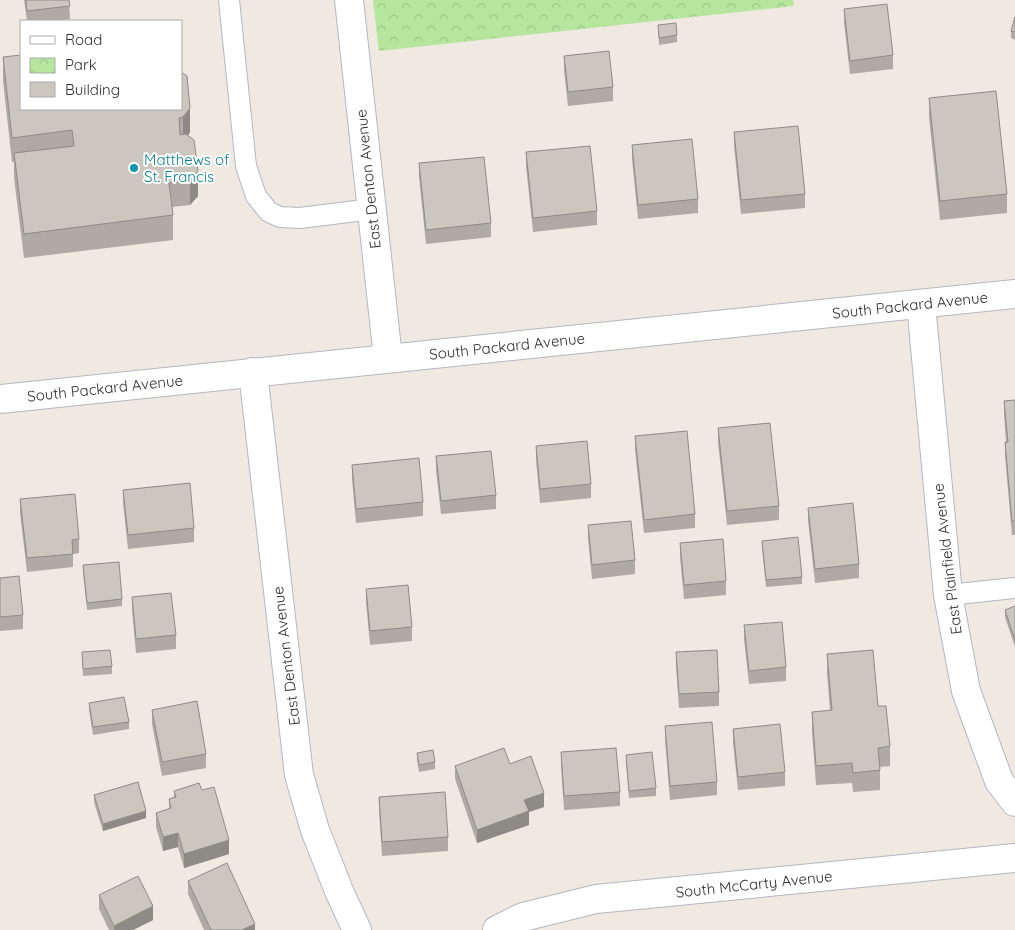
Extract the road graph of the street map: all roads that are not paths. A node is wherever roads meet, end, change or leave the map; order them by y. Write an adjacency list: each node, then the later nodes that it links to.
1 (229, 0): 3 (lane)
2 (349, 0): 3 (street, East Denton Avenue)
3 (372, 209): 6 (street, East Denton Avenue)
4 (1015, 294): 5 (street, South Packard Avenue)
5 (921, 304): 6 (street, South Packard Avenue); 10 (street, East Plainfield Avenue)
6 (388, 358): 7 (street, South Packard Avenue)
7 (253, 372): 8 (street, South Packard Avenue); 13 (street, East Denton Avenue)
8 (0, 399)
9 (1015, 588): 10 (lane)
10 (948, 595): 11 (street, East Plainfield Avenue)
11 (1015, 802)
12 (1015, 858): 14 (street, South McCarty Avenue)
13 (357, 930)
14 (498, 930)

